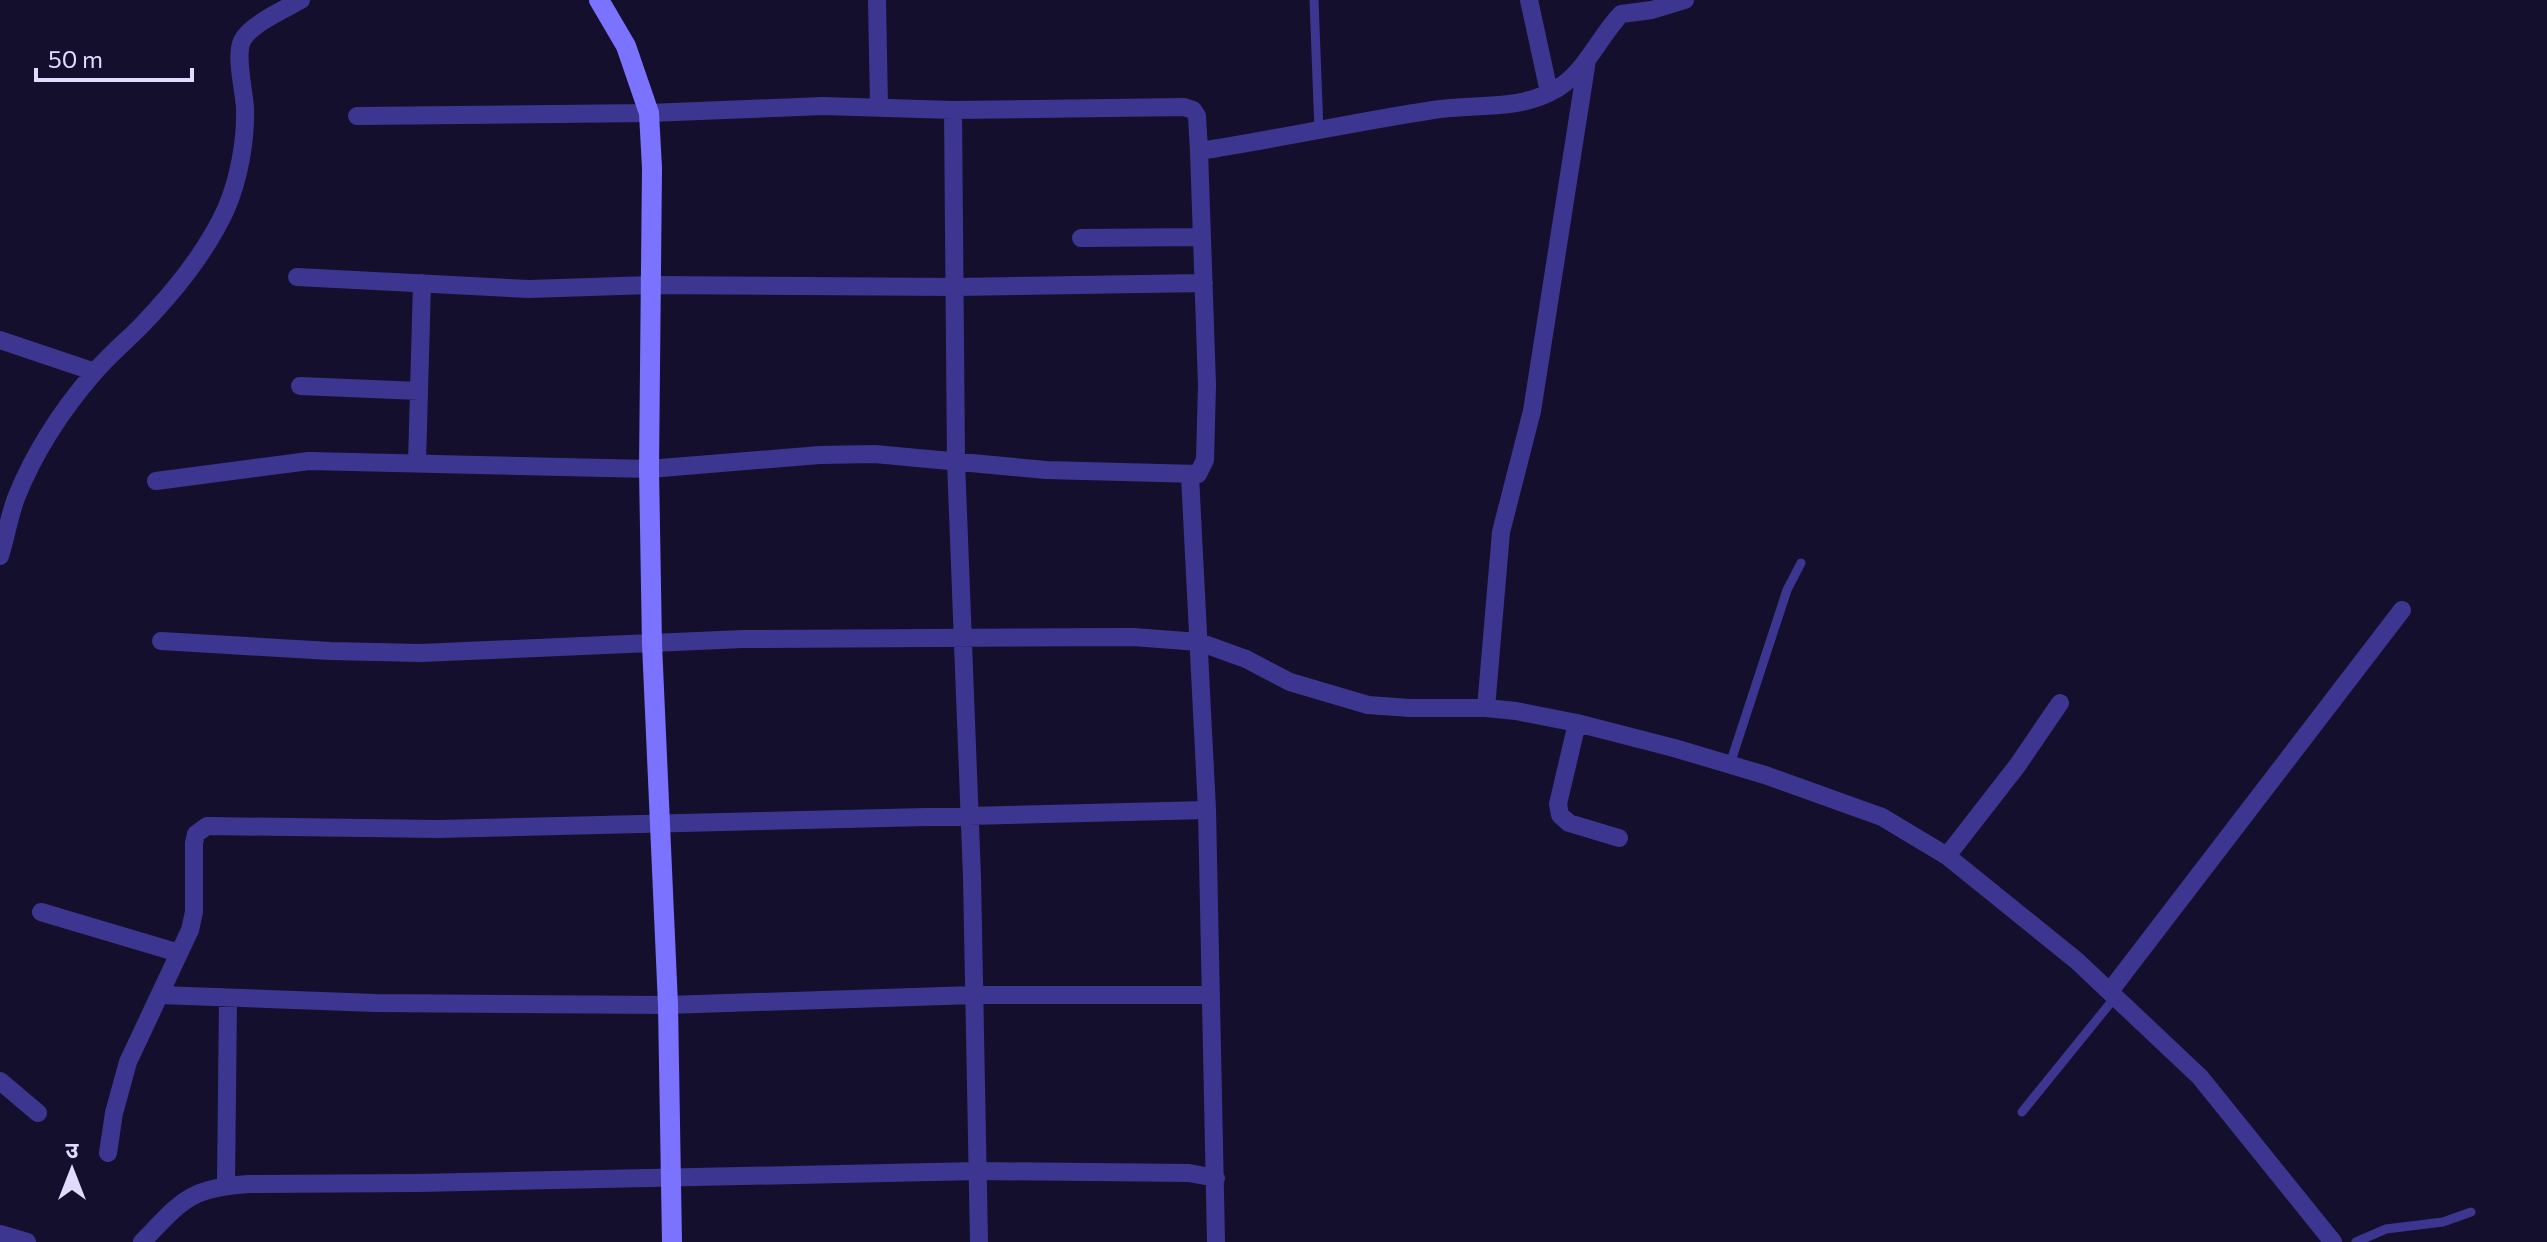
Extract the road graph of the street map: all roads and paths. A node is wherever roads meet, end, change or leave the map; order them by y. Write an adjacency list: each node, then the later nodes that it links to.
1 (301, 0): 23 (street)
2 (599, 0): 11 (main road)
3 (877, 0): 9 (street)
4 (1314, 0): 13 (lane)
5 (1529, 0): 8 (street)
6 (1685, 0): 7 (street)
7 (1587, 60): 8 (street); 39 (street)
8 (1549, 92): 13 (street)
9 (879, 106): 10 (street); 11 (street)
10 (953, 110): 14 (street); 21 (street)
11 (649, 113): 12 (street); 20 (main road)
12 (357, 116)
13 (1319, 131): 14 (street)
14 (1199, 151): 15 (street)
15 (1202, 237): 16 (street); 19 (street)
16 (1081, 238)
17 (297, 277): 18 (street)
18 (422, 283): 20 (street); 25 (street)
19 (1204, 283): 21 (street); 29 (street)
20 (650, 285): 21 (street); 28 (main road)
21 (955, 287): 26 (street)
22 (0, 340): 23 (street)
23 (95, 372): 31 (street)
24 (300, 386): 25 (street)
25 (419, 391): 27 (street)
26 (956, 461): 28 (street); 29 (street); 34 (street)
27 (417, 463): 28 (street); 30 (street)
28 (649, 469): 37 (main road)
29 (1190, 476): 36 (street)
30 (156, 481)
31 (0, 556)
32 (1801, 563): 41 (lane)
33 (2402, 610): 49 (street)
34 (961, 639): 36 (street); 37 (street); 43 (street)
35 (161, 641): 37 (street)
36 (1199, 642): 39 (street); 42 (street)
37 (652, 644): 44 (main road)
38 (2060, 703): 46 (street)
39 (1486, 708): 40 (street)
40 (1577, 723): 41 (street); 45 (street)
41 (1730, 764): 46 (street)
42 (1207, 810): 43 (street); 52 (street)
43 (968, 817): 44 (street); 51 (street)
44 (659, 824): 48 (street); 54 (main road)
45 (1619, 838)
46 (1947, 856): 49 (street)
47 (41, 912): 48 (street)
48 (179, 953): 50 (street)
49 (2113, 994): 56 (lane); 70 (street)
50 (160, 995): 53 (street); 58 (street)
51 (974, 995): 52 (street); 54 (street); 59 (street)
52 (1210, 995): 60 (street)
53 (228, 998): 54 (street); 62 (street)
54 (668, 1005): 61 (main road)
55 (0, 1081): 57 (street)
56 (2022, 1112)
57 (38, 1113)
58 (108, 1153)
59 (978, 1171): 60 (street); 61 (street); 68 (street)
60 (1216, 1178): 69 (street)
61 (670, 1179): 62 (street); 67 (main road)
62 (226, 1185): 66 (street)
63 (2471, 1212): 71 (lane)
64 (0, 1234): 65 (street)
65 (27, 1242)
66 (142, 1242)
67 (672, 1242)
68 (979, 1242)
69 (1216, 1242)
70 (2333, 1242)
71 (2356, 1242)

